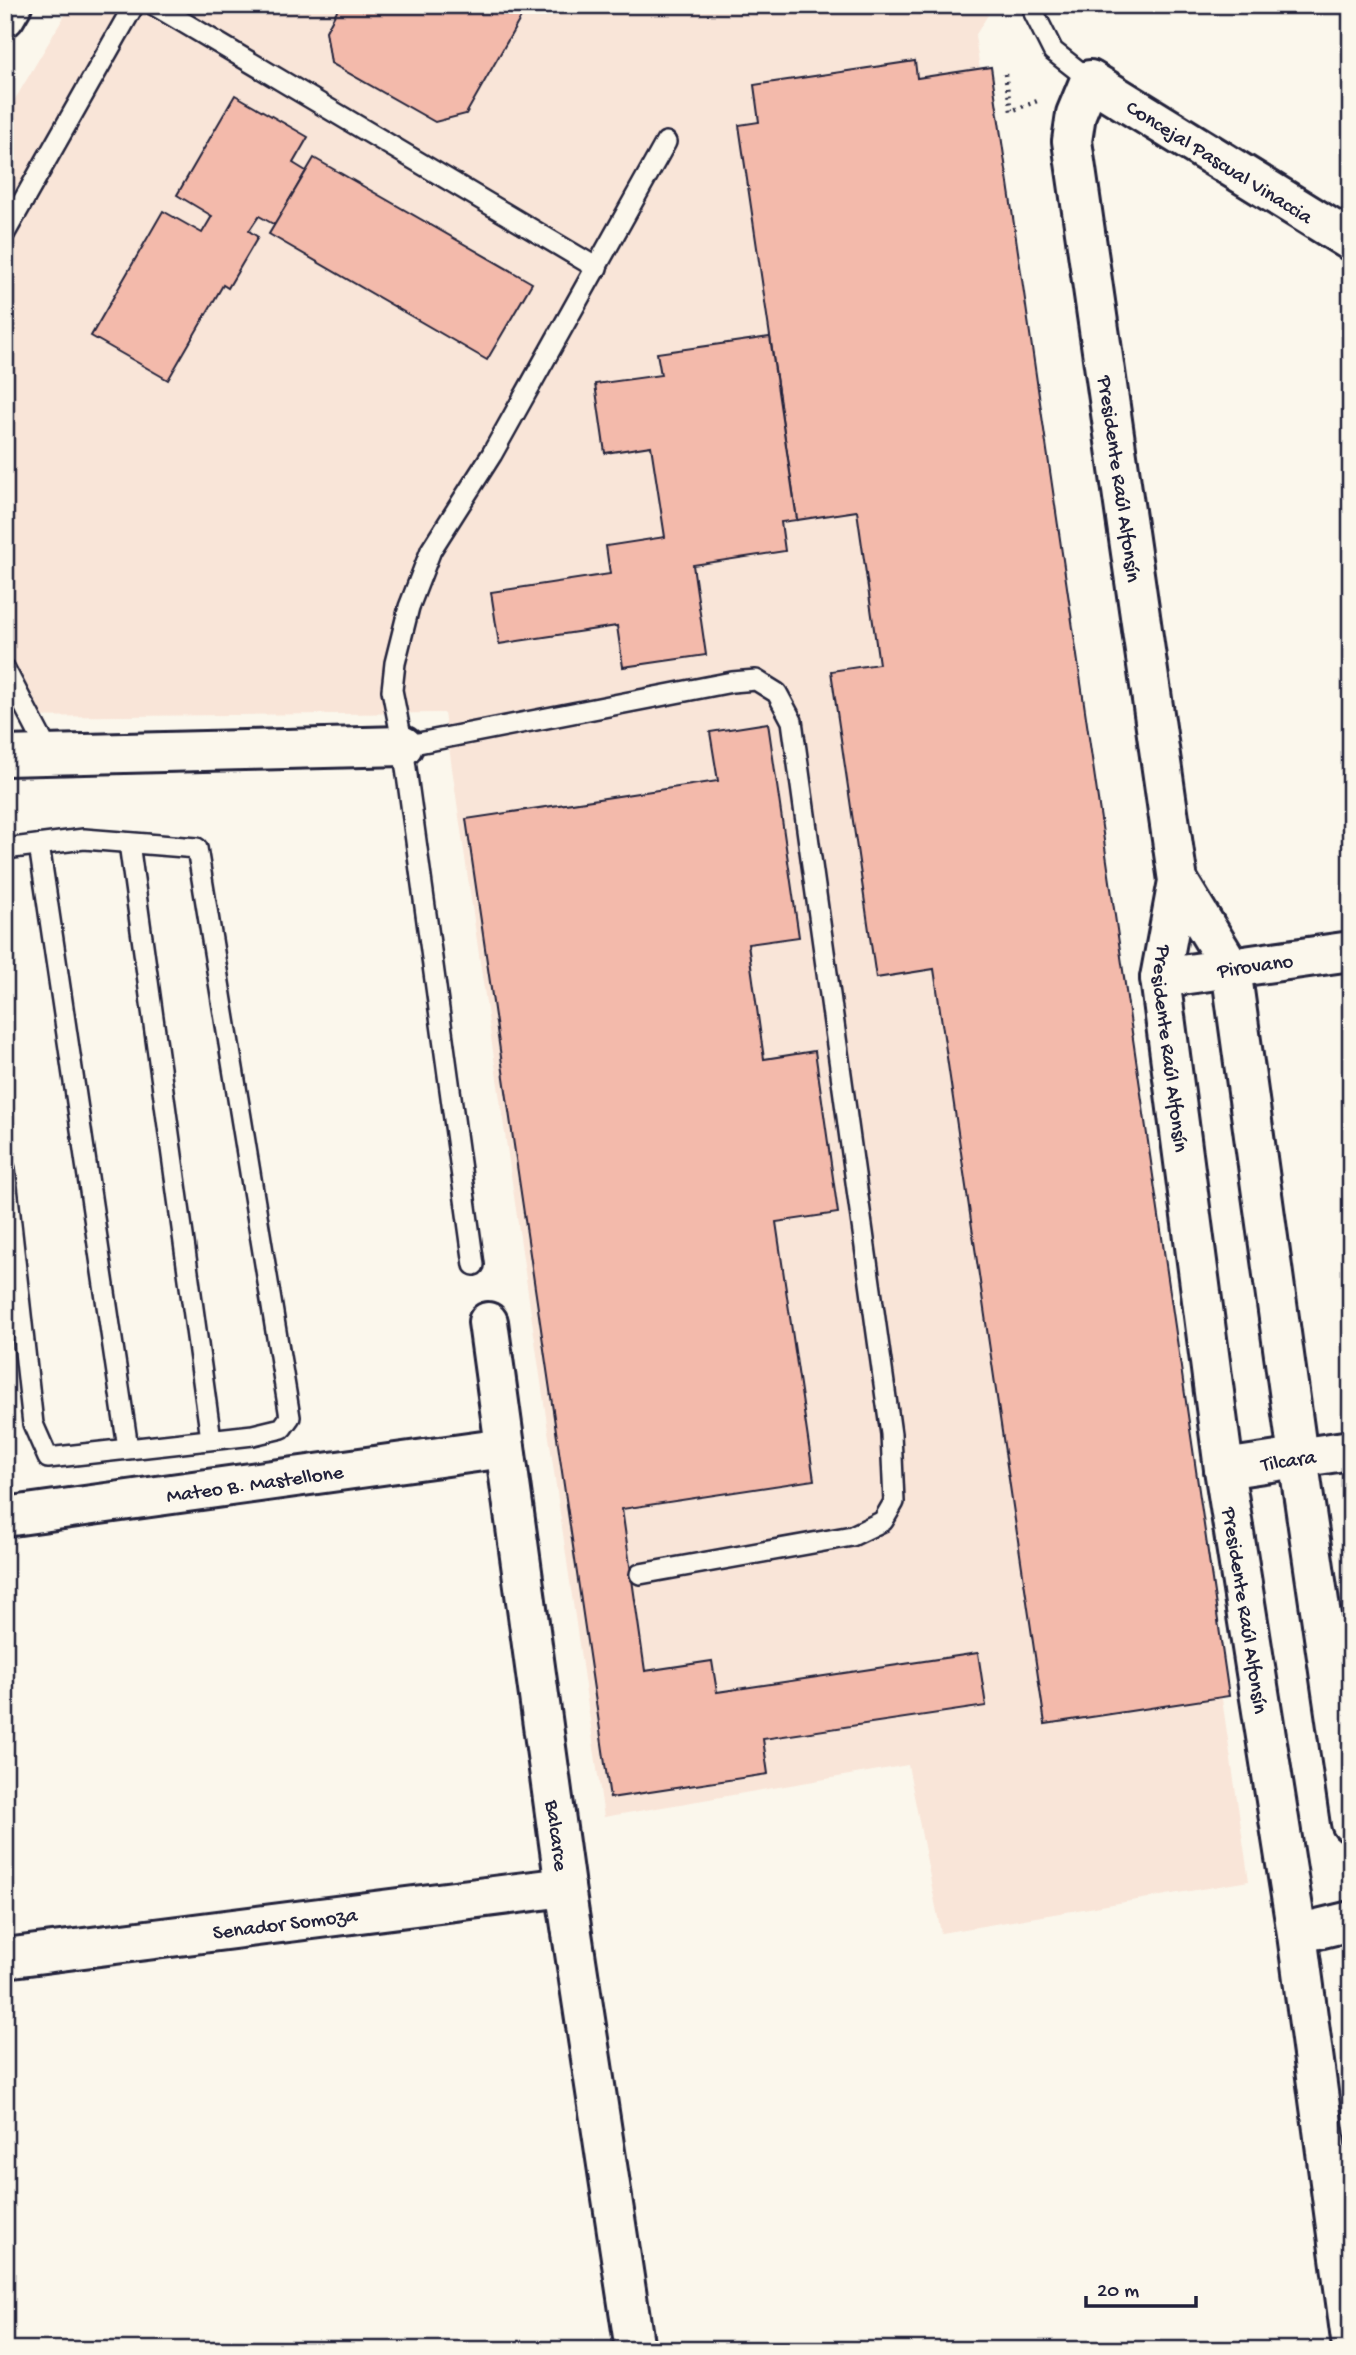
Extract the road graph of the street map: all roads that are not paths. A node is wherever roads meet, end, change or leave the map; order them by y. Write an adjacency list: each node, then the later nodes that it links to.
1 (12, 5): 5 (main road)
2 (134, 5): 8 (lane)
3 (154, 5): 10 (lane)
4 (1035, 5): 6 (lane)
5 (5, 17)
6 (1090, 80): 9 (main road, Concejal Pascual Vinaccia); 18 (main road, Presidente Raúl Alfonsín)
7 (666, 142): 10 (lane)
8 (5, 233)
9 (1351, 241)
10 (597, 268): 12 (lane)
11 (5, 669): 13 (lane)
12 (403, 746): 13 (main road); 23 (lane); 32 (lane)
13 (50, 755): 14 (main road)
14 (5, 756)
15 (129, 843): 16 (lane); 25 (lane); 25 (lane)
16 (39, 845): 17 (lane); 26 (lane)
17 (5, 849)
18 (1178, 881): 20 (main road, Presidente Raúl Alfonsín); 21 (main road, Presidente Raúl Alfonsín)
19 (1351, 951): 20 (main road, Pirovano)
20 (1231, 968): 21 (main road, Pirovano); 29 (main road, Presidente Raúl Alfonsín)
21 (1160, 978): 30 (main road, Presidente Raúl Alfonsín)
22 (5, 1169): 26 (lane)
23 (474, 1265)
24 (488, 1322): 27 (main road, Balcarce)
25 (211, 1439): 26 (lane)
26 (128, 1448)
27 (505, 1448): 31 (main road, Mateo B. Mastellone); 34 (main road, Balcarce)
28 (1351, 1450): 29 (main road, Tilcara)
29 (1298, 1457): 30 (main road, Tilcara); 33 (main road, Presidente Raúl Alfonsín)
30 (1224, 1469): 36 (main road, Presidente Raúl Alfonsín)
31 (5, 1517)
32 (640, 1574)
33 (1351, 1823)
34 (565, 1887): 37 (main road, Senador Somoza); 39 (main road, Balcarce)
35 (1351, 1921): 36 (main road)
36 (1297, 1934): 38 (main road, Presidente Raúl Alfonsín)
37 (5, 1958)
38 (1351, 2340)
39 (635, 2350)

